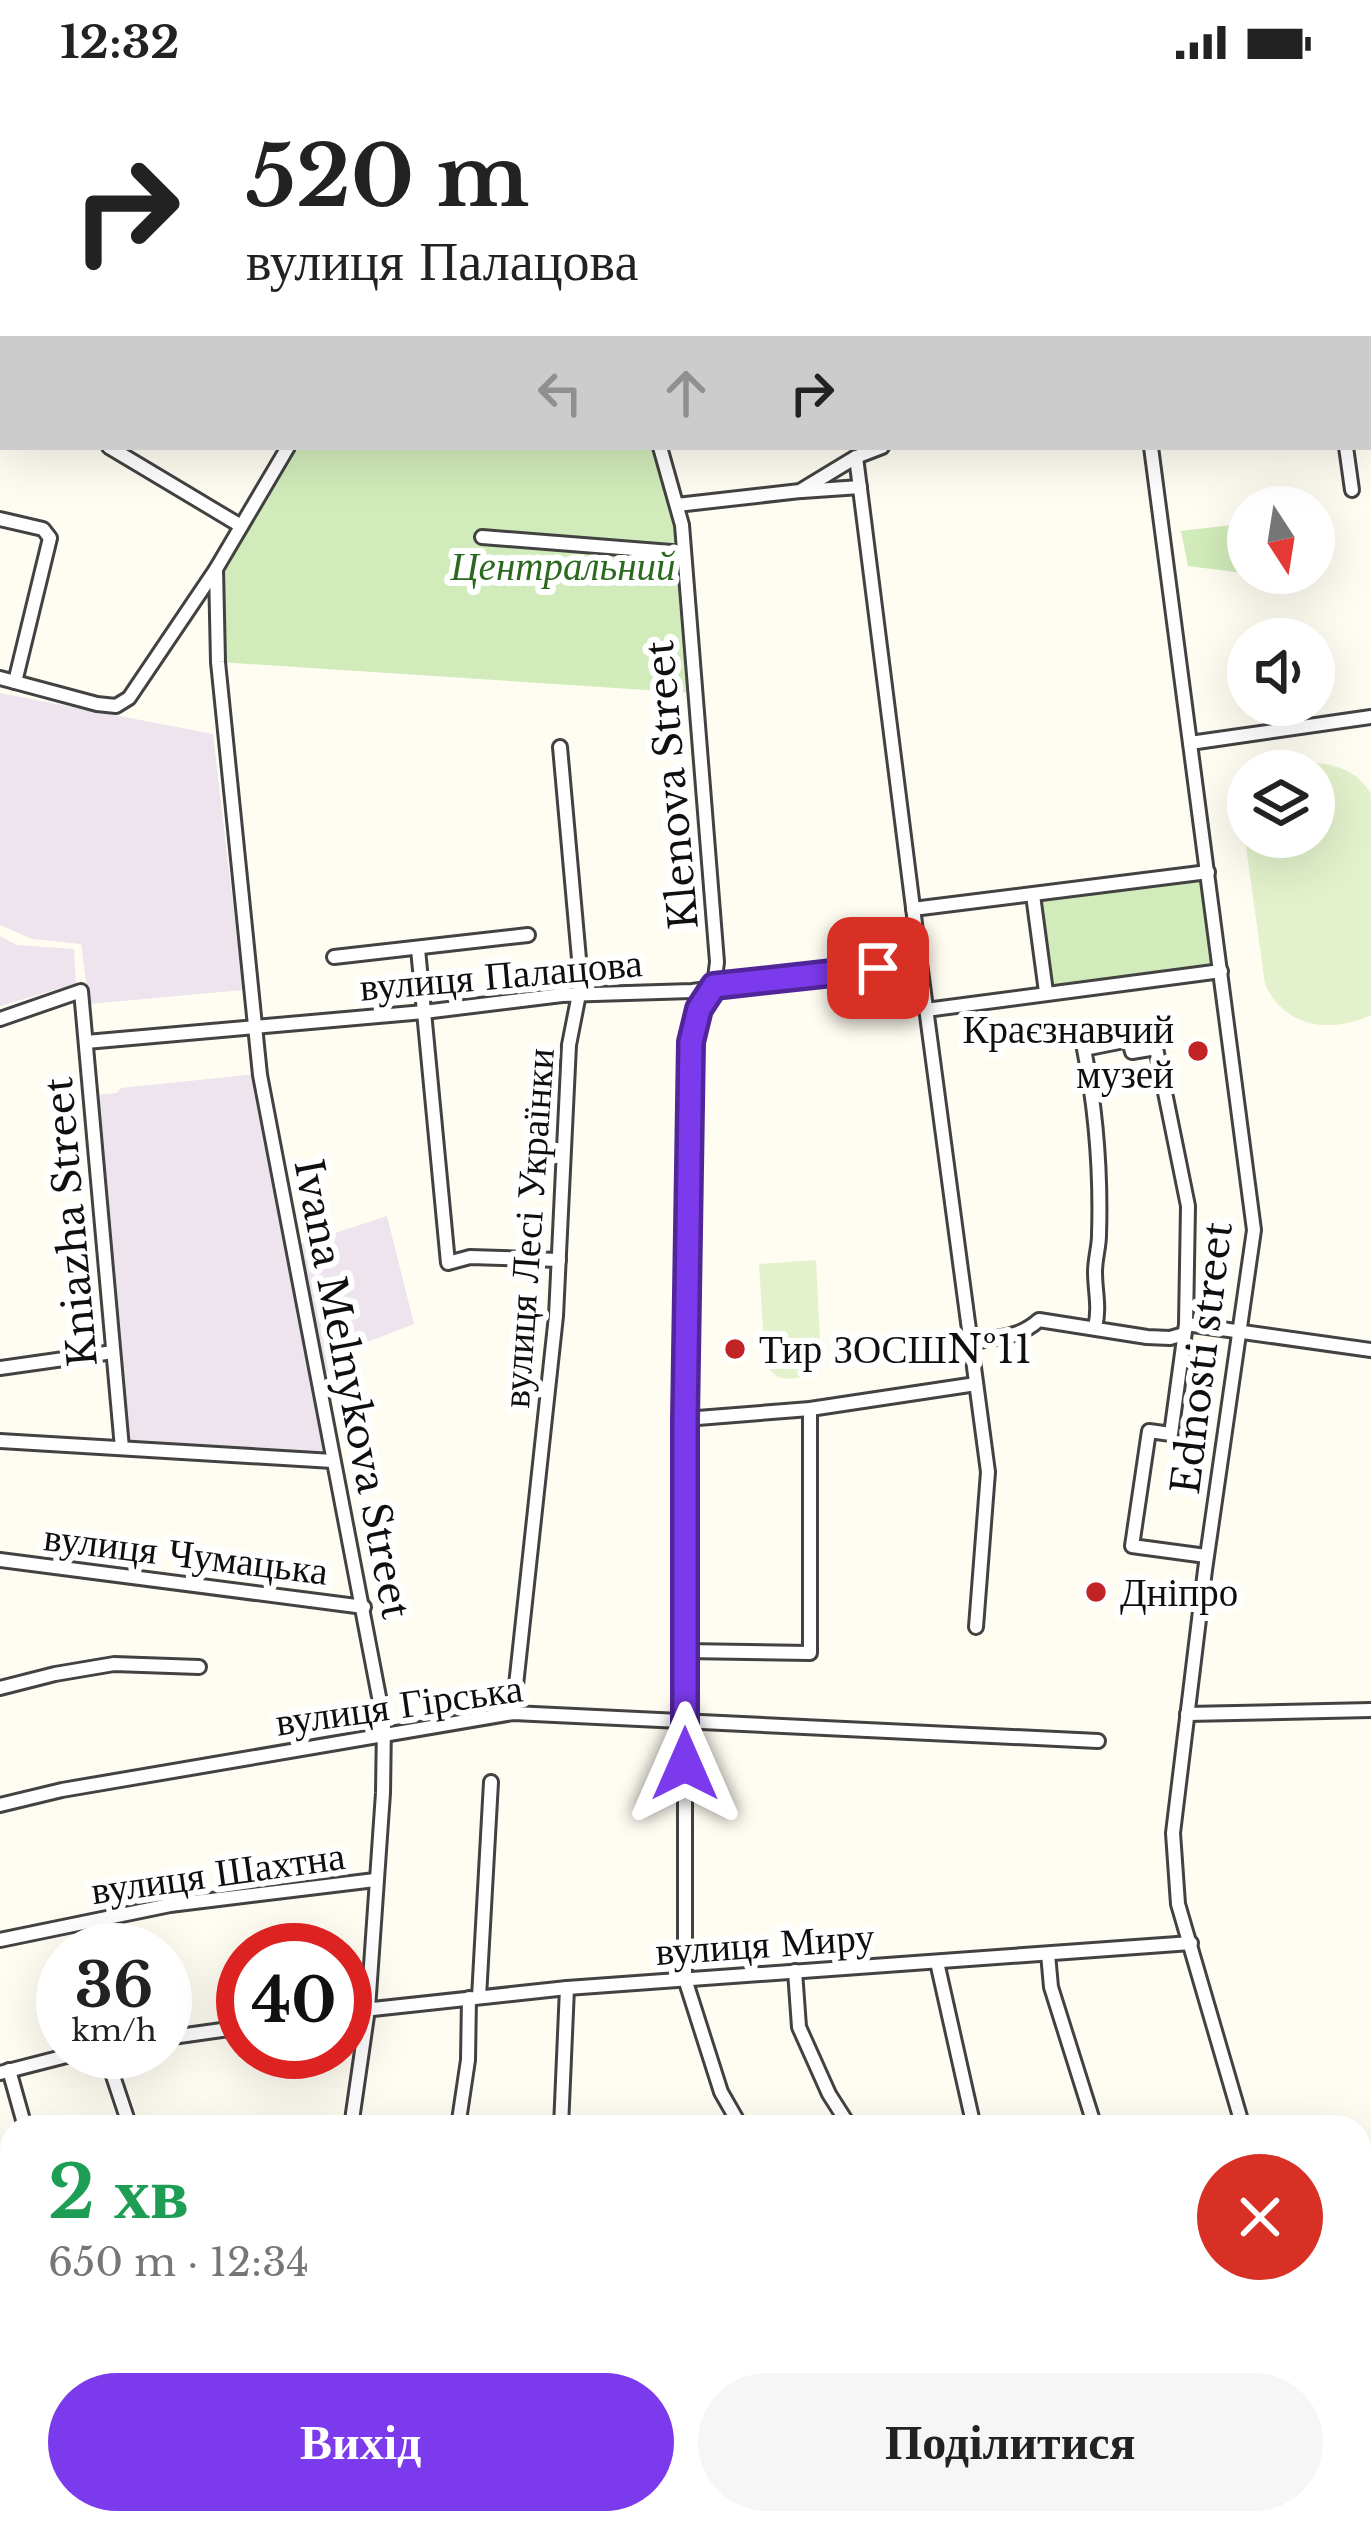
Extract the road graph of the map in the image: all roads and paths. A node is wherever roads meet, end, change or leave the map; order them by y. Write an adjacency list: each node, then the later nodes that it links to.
1 (114, 450): 13 (street)
2 (286, 450): 13 (street)
3 (661, 450): 11 (street, Klenova Street)
4 (874, 450): 7 (street)
5 (1151, 450): 20 (street, Ednosti street)
6 (1346, 450): 10 (street)
7 (856, 457): 8 (street); 9 (street)
8 (860, 488): 9 (street); 24 (street)
9 (800, 490): 11 (street)
10 (1352, 490)
11 (676, 505): 15 (street, Klenova Street)
12 (0, 519): 18 (street)
13 (241, 526): 16 (street)
14 (482, 537): 15 (street)
15 (684, 553): 30 (street, Klenova Street)
16 (216, 568): 18 (street); 36 (street, Ivana Melnykova Street)
17 (0, 678): 18 (street)
18 (15, 682)
19 (1371, 717): 20 (street)
20 (1190, 743): 22 (street, Ednosti street)
21 (560, 747): 32 (street, вулиця Лесі Українки)
22 (1208, 872): 23 (street); 29 (street, Ednosti street)
23 (1033, 895): 24 (street); 31 (street)
24 (913, 909): 28 (street)
25 (528, 935): 26 (street)
26 (418, 950): 27 (street); 34 (street)
27 (334, 957)
28 (920, 963): 30 (street, вулиця Палацова); 33 (street)
29 (1220, 971): 31 (street); 41 (street, Ednosti street)
30 (714, 986): 32 (street, вулиця Палацова); 48 (street, Klenova Street)
31 (1046, 992): 33 (street)
32 (579, 994): 34 (street, вулиця Палацова); 38 (street, вулиця Лесі Українки)
33 (926, 1010): 42 (street)
34 (424, 1012): 36 (street, вулиця Палацова); 38 (street)
35 (0, 1018): 37 (street, Kniazha Street)
36 (257, 1026): 37 (street, вулиця Палацова); 51 (street, Ivana Melnykova Street)
37 (86, 1042): 44 (street, Kniazha Street)
38 (559, 1260): 60 (street, вулиця Лесі Українки)
39 (1095, 1327): 40 (street); 40 (street); 42 (street)
40 (1185, 1329): 41 (street); 52 (street)
41 (1239, 1333): 43 (street); 52 (street, Ednosti street)
42 (970, 1343): 46 (street)
43 (1371, 1350)
44 (113, 1352): 45 (street); 50 (street, Kniazha Street)
45 (0, 1369)
46 (976, 1384): 47 (street); 55 (street)
47 (810, 1409): 48 (street); 56 (street)
48 (685, 1420): 56 (street, Klenova Street)
49 (0, 1441): 50 (street)
50 (122, 1448): 51 (street)
51 (333, 1461): 54 (street, Ivana Melnykova Street)
52 (1207, 1556): 61 (street, Ednosti street)
53 (0, 1560): 54 (street, вулиця Чумацька)
54 (364, 1606): 63 (street, Ivana Melnykova Street)
55 (976, 1627)
56 (685, 1652): 62 (street, Klenova Street)
57 (199, 1667): 58 (street)
58 (0, 1688)
59 (1371, 1710): 61 (street)
60 (513, 1713): 62 (street, вулиця Гірська); 63 (street, вулиця Гірська)
61 (1187, 1714): 70 (street, Ednosti street)
62 (684, 1721): 64 (street, вулиця Гірська); 74 (street, Klenova Street)
63 (384, 1733): 66 (street, вулиця Гірська); 67 (street, Ivana Melnykova Street)
64 (1098, 1742)
65 (490, 1782): 76 (street)
66 (0, 1804)
67 (375, 1880): 68 (street, Ivana Melnykova Street); 69 (street, вулиця Шахтна)
68 (372, 1935)
69 (0, 1940)
70 (1191, 1943): 71 (street, вулиця Миру); 91 (street, Ednosti street)
71 (1048, 1954): 72 (street, вулиця Миру); 90 (street)
72 (937, 1962): 73 (street, вулиця Миру); 89 (street)
73 (795, 1971): 74 (street, вулиця Миру); 88 (street)
74 (685, 1979): 75 (street, вулиця Миру); 87 (street, Klenova Street)
75 (568, 1988): 76 (street, вулиця Миру); 86 (street)
76 (474, 1998): 77 (street, вулиця Миру); 85 (street)
77 (372, 2009)
78 (36, 2064): 79 (street)
79 (4, 2072): 82 (street)
80 (115, 2079): 83 (street)
81 (357, 2079): 84 (street, Ivana Melnykova Street)
82 (20, 2115)
83 (126, 2115)
84 (352, 2115)
85 (460, 2115)
86 (562, 2115)
87 (734, 2115)
88 (842, 2115)
89 (971, 2115)
90 (1091, 2115)
91 (1240, 2115)

